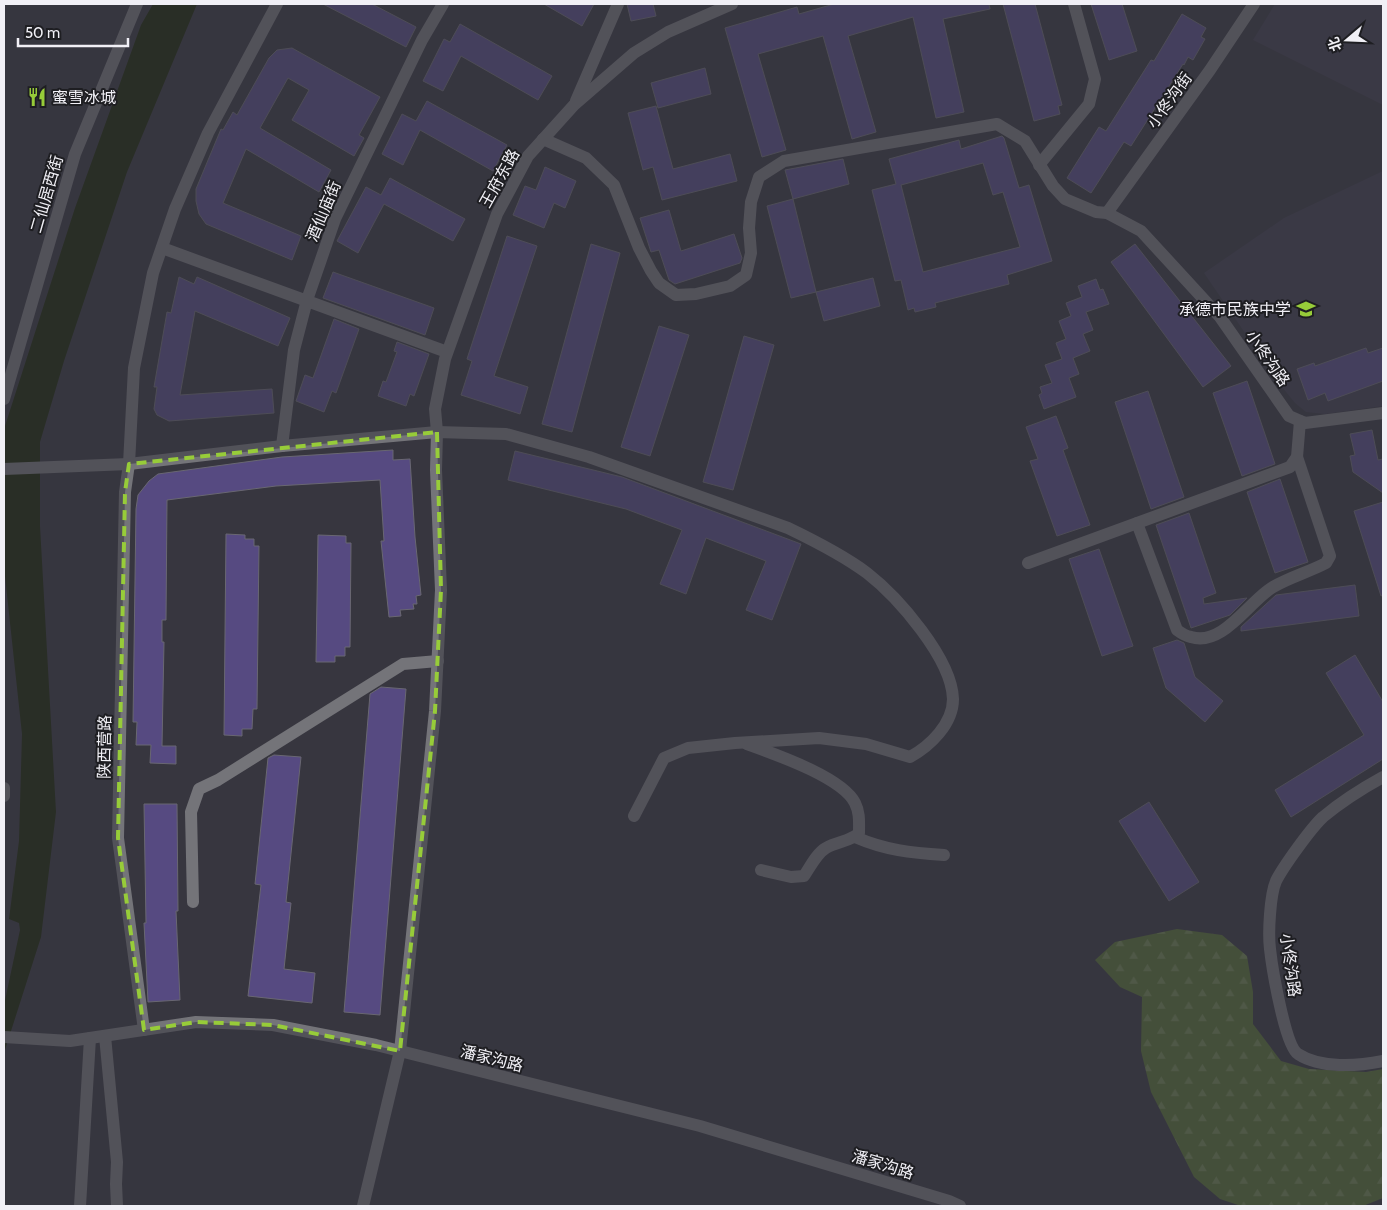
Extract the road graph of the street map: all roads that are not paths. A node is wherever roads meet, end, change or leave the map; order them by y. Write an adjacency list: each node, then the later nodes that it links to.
1 (136, 4): 15 (street, 二仙居西街)
2 (278, 4): 12 (street, 陕西营路)
3 (443, 4): 13 (street, 酒仙庙街)
4 (618, 4): 8 (street)
5 (732, 4): 8 (street, 王府东路)
6 (1074, 4): 10 (street)
7 (1248, 5): 11 (street, 小佟沟街)
8 (574, 105): 9 (street, 王府东路)
9 (543, 139): 10 (street, 小佟沟路); 14 (street, 王府东路)
10 (1039, 165): 11 (street, 小佟沟路)
11 (1107, 213): 17 (street, 小佟沟路)
12 (162, 248): 13 (street); 21 (street, 陕西营路)
13 (307, 300): 14 (street); 19 (street, 酒仙庙街)
14 (447, 352): 18 (street, 王府东路)
15 (4, 399)
16 (1383, 413): 17 (street)
17 (1300, 421): 20 (street)
18 (437, 432): 19 (street); 25 (street, 王府东路); 26 (street)
19 (282, 446): 21 (street)
20 (1297, 457): 23 (street); 23 (street)
21 (129, 464): 22 (street); 35 (street, 陕西营路)
22 (4, 469)
23 (1137, 523): 24 (street)
24 (1028, 563)
25 (438, 661): 34 (street); 39 (street, 王府东路)
26 (744, 742): 30 (street); 31 (street)
27 (1383, 777): 40 (street, 小佟沟路)
28 (4, 788): 29 (street)
29 (4, 796)
30 (634, 816)
31 (855, 837): 32 (street); 33 (street)
32 (944, 855)
33 (761, 870)
34 (193, 902)
35 (144, 1030): 37 (street, 潘家沟路); 39 (street, 潘家沟路)
36 (4, 1036): 38 (street, 潘家沟路)
37 (105, 1036): 38 (street, 潘家沟路); 42 (street)
38 (90, 1038): 41 (street)
39 (400, 1051): 43 (street, 王府东路); 44 (street, 潘家沟路)
40 (1383, 1061)
41 (80, 1206)
42 (117, 1206)
43 (363, 1206)
44 (960, 1206)

